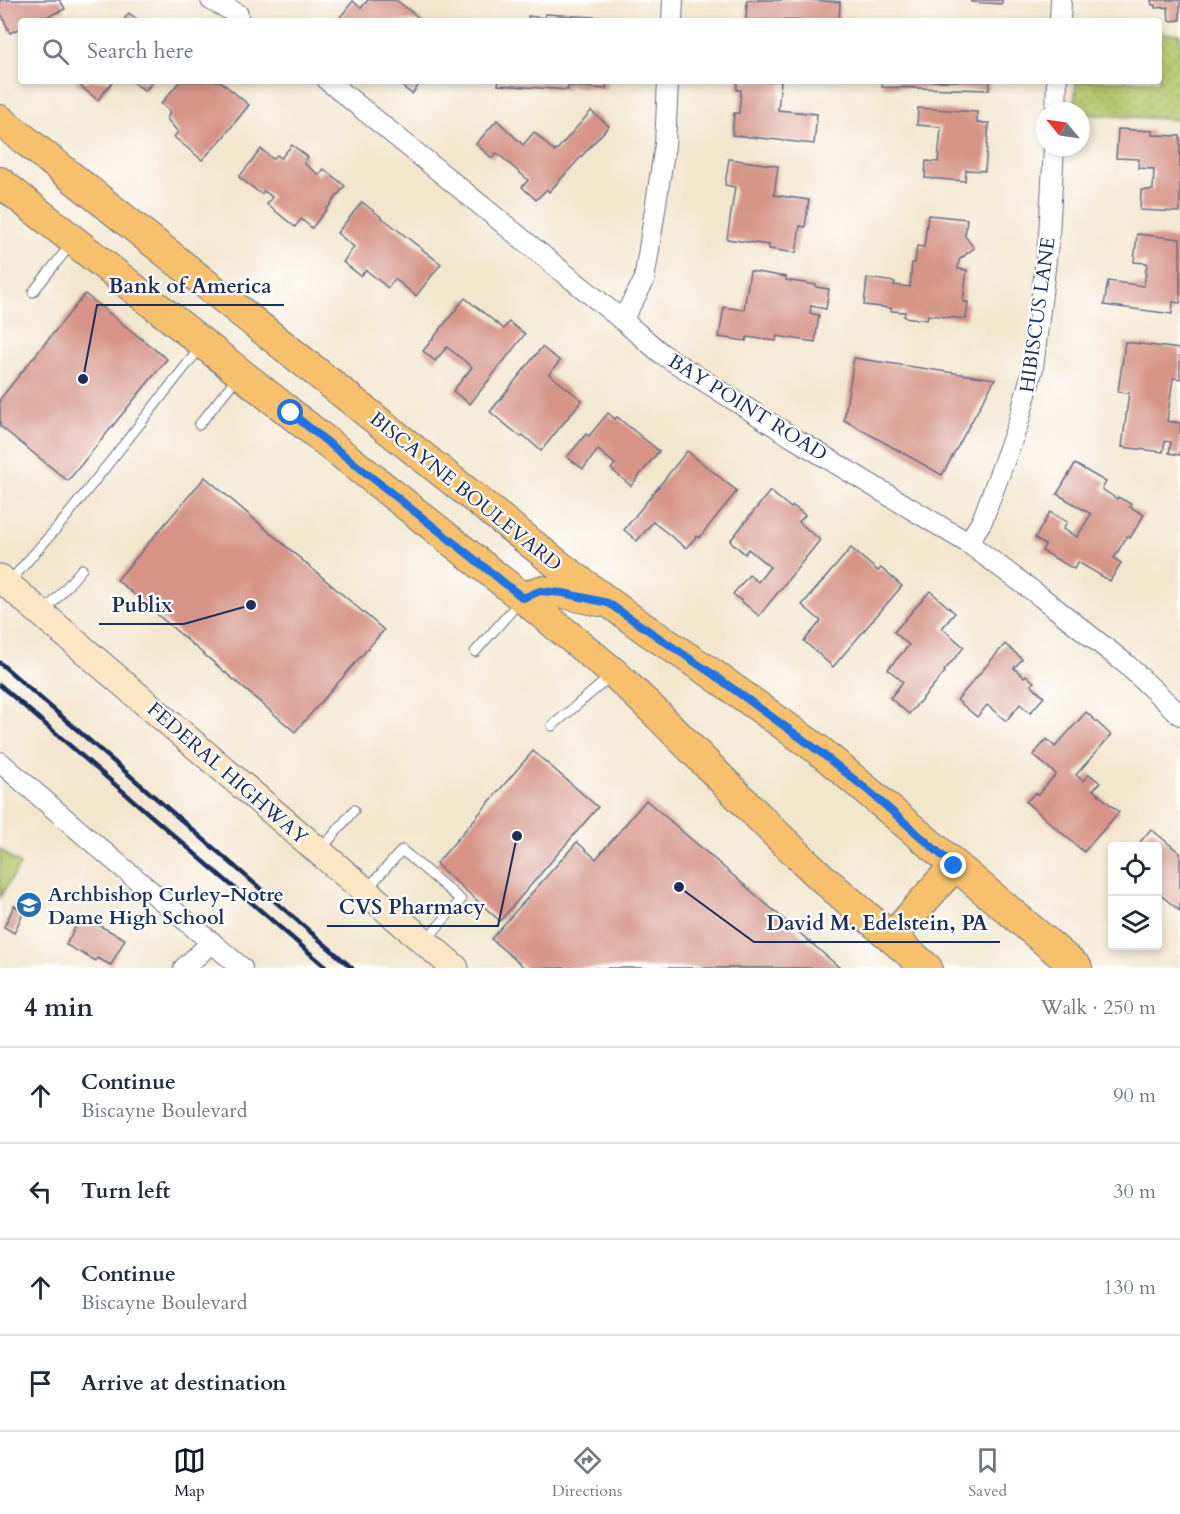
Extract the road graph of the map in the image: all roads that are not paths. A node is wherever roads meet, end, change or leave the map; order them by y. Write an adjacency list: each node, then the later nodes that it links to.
1 (211, 0): 4 (street)
2 (673, 0): 5 (street)
3 (1061, 0): 6 (street)
4 (240, 12)
5 (672, 18)
6 (1060, 18)
7 (332, 84): 16 (street, BAY POINT ROAD)
8 (668, 84): 16 (street)
9 (1057, 84): 10 (street)
10 (1056, 102)
11 (0, 120): 24 (main road, BISCAYNE BOULEVARD)
12 (1053, 156): 20 (street, HIBISCUS LANE)
13 (0, 183): 14 (main road)
14 (74, 242): 15 (lane); 17 (main road)
15 (33, 292)
16 (622, 320): 20 (street, BAY POINT ROAD)
17 (203, 344): 18 (main road); 22 (lane)
18 (240, 373): 19 (lane); 23 (main road)
19 (199, 425)
20 (968, 543): 28 (street, BAY POINT ROAD)
21 (82, 569): 25 (lane)
22 (4, 581): 25 (street, FEDERAL HIGHWAY)
23 (523, 598): 24 (main road); 26 (lane); 27 (main road)
24 (608, 603): 33 (main road, BISCAYNE BOULEVARD)
25 (43, 615): 32 (street, FEDERAL HIGHWAY)
26 (475, 652)
27 (614, 673): 29 (lane); 35 (main road)
28 (1180, 715)
29 (552, 726)
30 (0, 762): 37 (street)
31 (354, 810): 32 (lane)
32 (320, 852): 34 (street, FEDERAL HIGHWAY)
33 (954, 866): 35 (main road); 42 (main road, BISCAYNE BOULEVARD)
34 (365, 891): 36 (street, FEDERAL HIGHWAY); 36 (lane)
35 (892, 938): 41 (main road)
36 (424, 941): 40 (street, FEDERAL HIGHWAY)
37 (212, 942): 38 (street); 39 (street)
38 (184, 968)
39 (242, 968)
40 (455, 968)
41 (927, 968)
42 (1077, 968)

